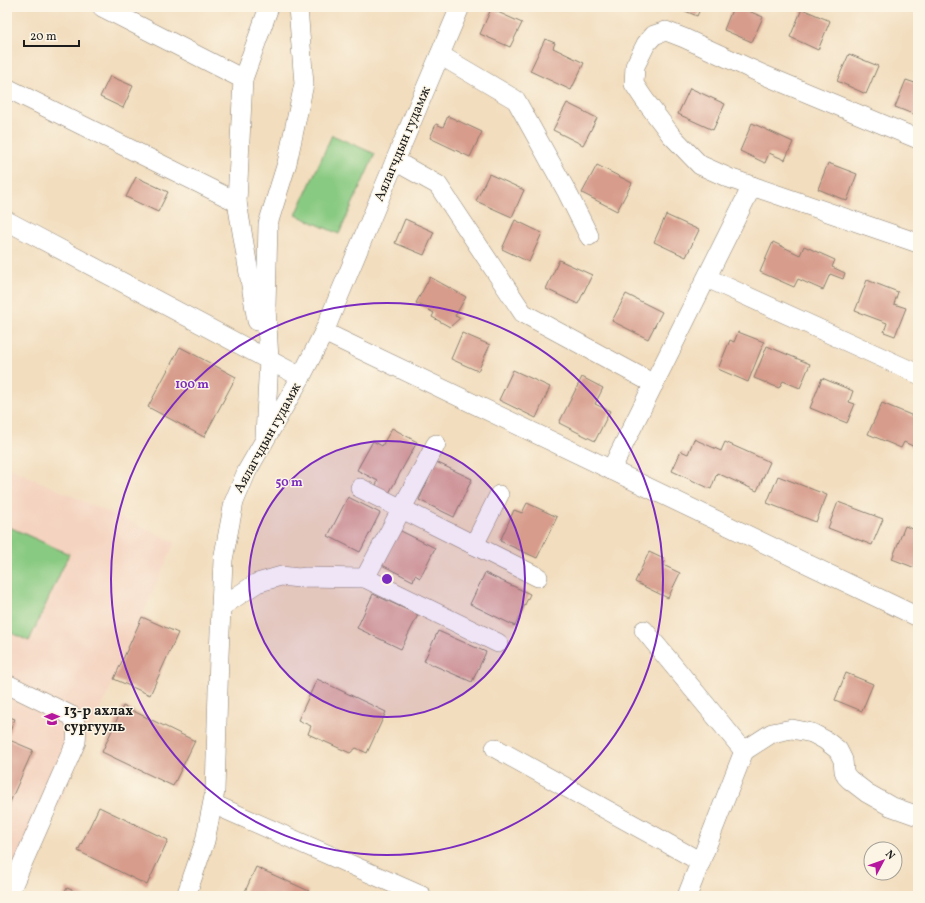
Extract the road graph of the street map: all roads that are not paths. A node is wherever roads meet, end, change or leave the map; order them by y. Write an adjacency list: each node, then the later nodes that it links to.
1 (102, 7): 6 (street)
2 (269, 7): 6 (street)
3 (298, 7): 17 (street)
4 (460, 7): 5 (street, Аялагчдын гудамж)
5 (440, 55): 9 (street, Аялагчдын гудамж); 13 (street)
6 (243, 79): 11 (street)
7 (7, 88): 11 (street)
8 (918, 139): 10 (street)
9 (395, 162): 16 (street, Аялагчдын гудамж); 20 (street)
10 (752, 186): 14 (street); 15 (street)
11 (236, 202): 17 (street)
12 (7, 222): 17 (street)
13 (589, 236)
14 (918, 243)
15 (706, 278): 18 (street); 20 (street)
16 (324, 332): 19 (street, Аялагчдын гудамж); 23 (street)
17 (266, 359): 19 (street); 21 (street)
18 (918, 374)
19 (301, 377): 21 (street, Аялагчдын гудамж)
20 (654, 384): 23 (street)
21 (265, 440): 30 (street, Аялагчдын гудамж)
22 (436, 444): 26 (street)
23 (611, 470): 31 (street)
24 (360, 488): 26 (street)
25 (499, 495): 27 (street)
26 (402, 509): 27 (street); 29 (street)
27 (474, 544): 28 (street)
28 (538, 576)
29 (365, 578): 30 (street); 33 (street)
30 (221, 607): 37 (street, Аялагчдын гудамж)
31 (918, 617)
32 (644, 630): 36 (street)
33 (498, 642)
34 (7, 684): 40 (street)
35 (495, 748): 39 (street)
36 (744, 751): 38 (street); 39 (street)
37 (213, 804): 41 (street, Аялагчдын гудамж); 42 (street)
38 (918, 816)
39 (701, 862): 43 (street)
40 (8, 896)
41 (186, 896)
42 (422, 896)
43 (687, 896)

